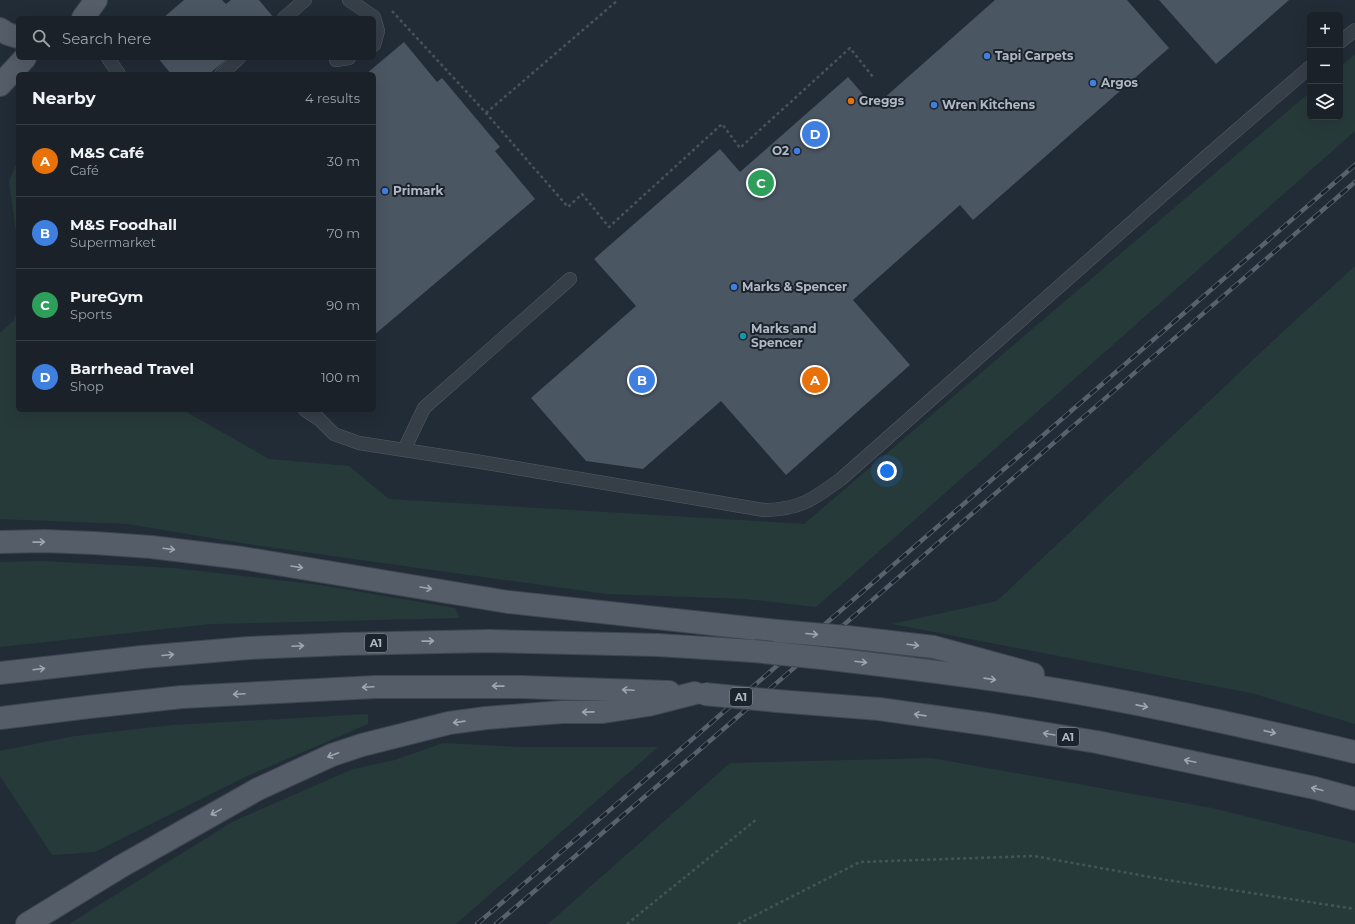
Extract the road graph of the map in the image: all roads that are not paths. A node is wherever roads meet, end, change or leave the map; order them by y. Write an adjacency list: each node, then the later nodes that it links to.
1 (305, 0): 3 (lane)
2 (349, 0): 4 (lane)
3 (286, 16)
4 (373, 16)
5 (376, 24): 9 (lane)
6 (0, 29): 8 (main road)
7 (1355, 30): 10 (lane)
8 (16, 36)
9 (376, 38)
10 (1343, 40)
11 (23, 60): 17 (main road)
12 (109, 60): 15 (lane)
13 (237, 60): 16 (lane)
14 (1307, 70): 20 (lane)
15 (118, 72)
16 (223, 72)
17 (0, 85)
18 (570, 279): 20 (lane)
19 (308, 412): 20 (lane)
20 (404, 450)
21 (0, 542): 24 (main road, one-way to 24, bridge)
22 (0, 673): 24 (main road, A1, one-way to 24, bridge)
23 (700, 694): 25 (main road, A1, one-way to 25); 27 (main road, A1, one-way to 23, bridge); 28 (main road, one-way to 28)
24 (1104, 698): 26 (main road, A1, one-way to 26)
25 (0, 718)
26 (1355, 752)
27 (1355, 798)
28 (27, 924)

